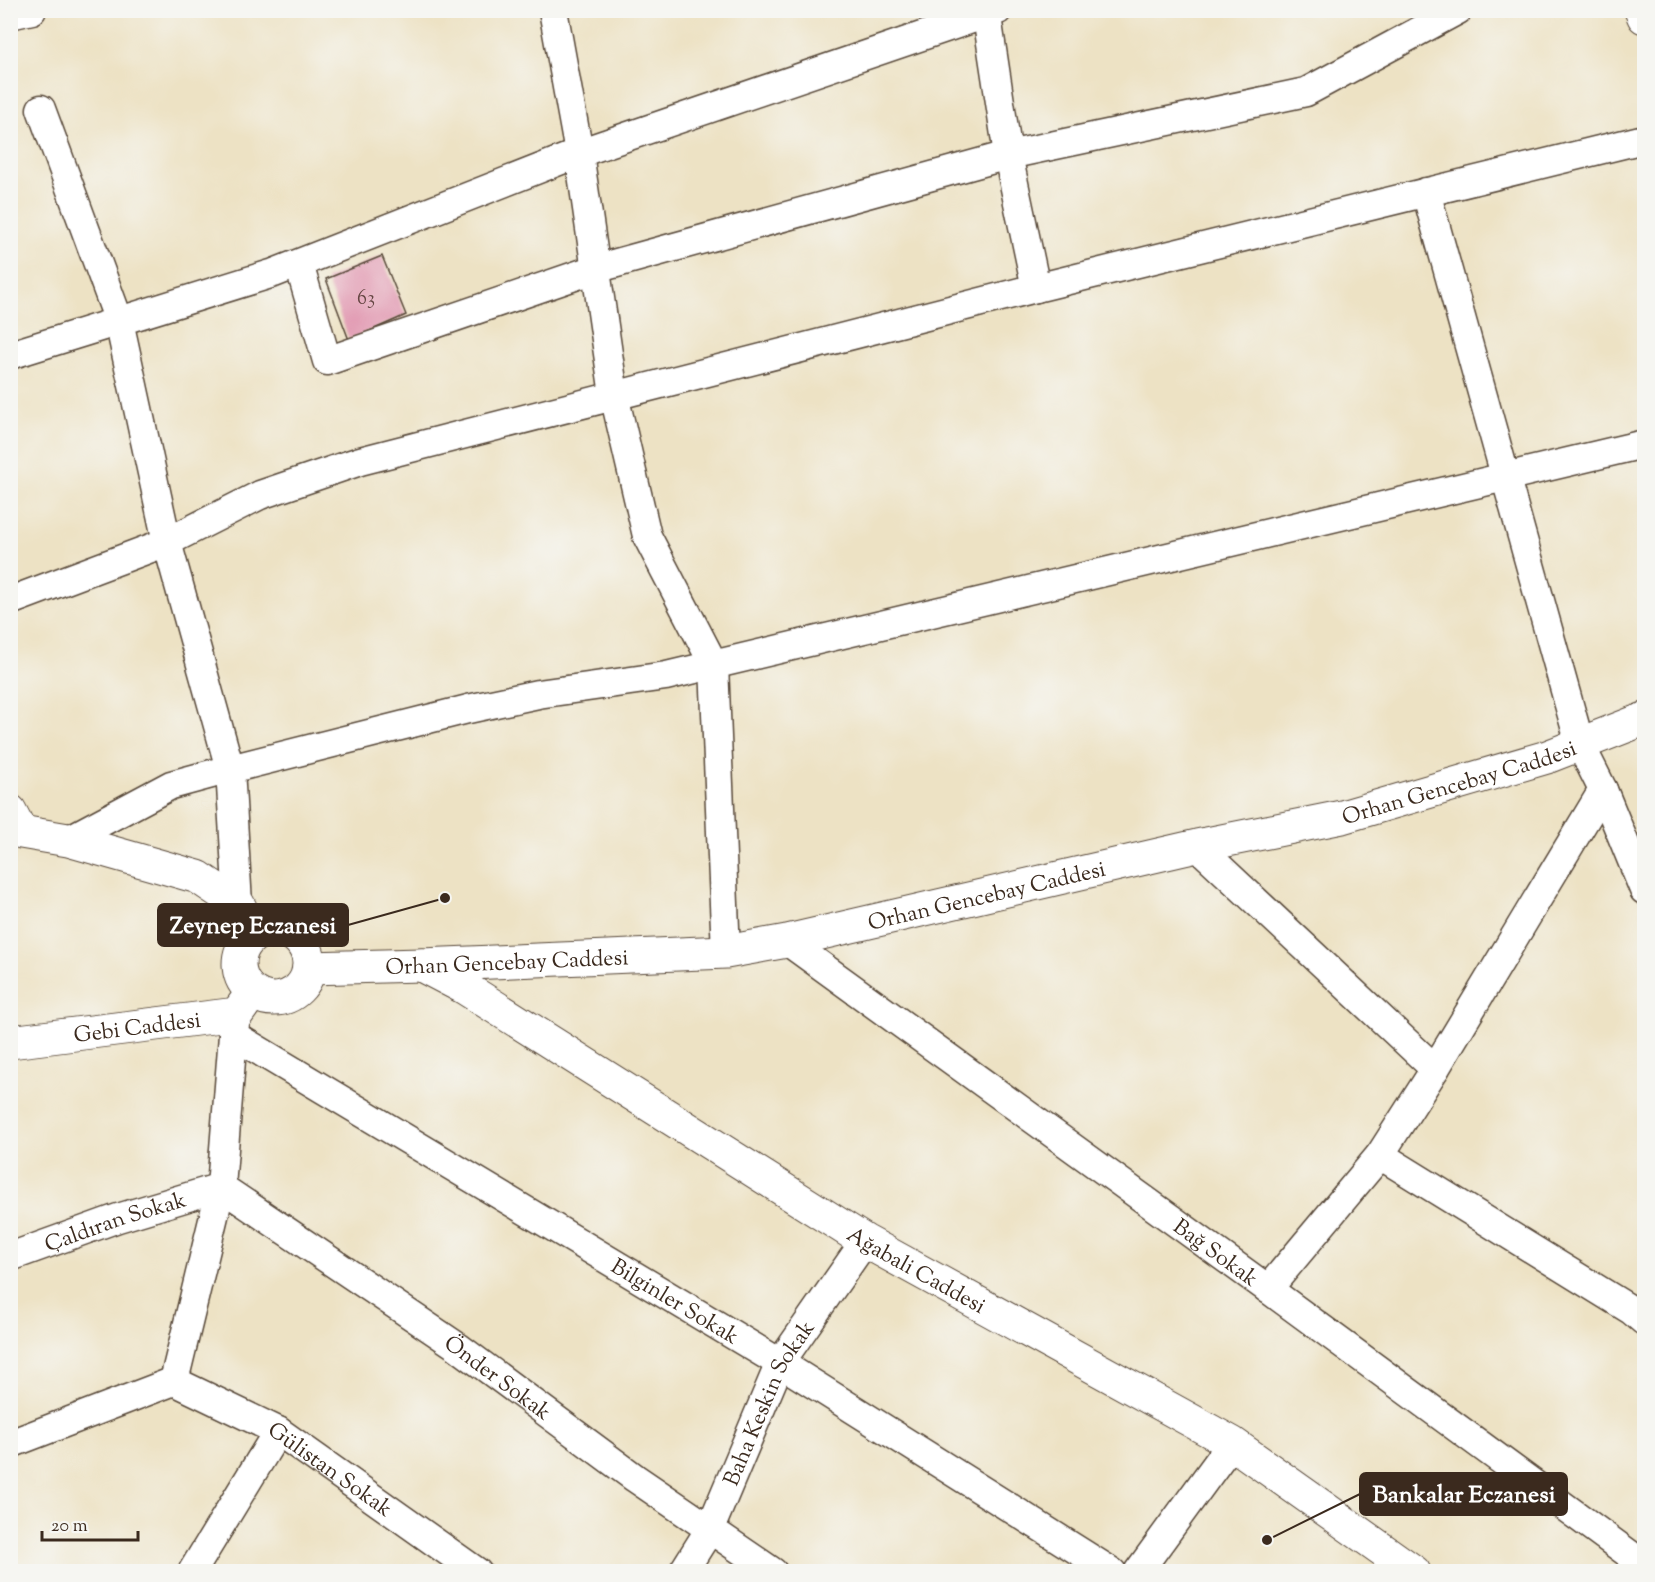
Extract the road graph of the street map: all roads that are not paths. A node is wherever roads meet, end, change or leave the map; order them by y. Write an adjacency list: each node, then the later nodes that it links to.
1 (32, 10): 6 (street)
2 (553, 10): 10 (street)
3 (1458, 10): 11 (street)
4 (1641, 10): 7 (main road)
5 (990, 12): 10 (street); 11 (street)
6 (10, 15)
7 (1644, 17)
8 (41, 109): 16 (street)
9 (1644, 139): 12 (street)
10 (579, 153): 13 (street); 14 (street)
11 (1008, 155): 14 (street); 15 (street)
12 (1426, 192): 15 (street); 20 (street)
13 (299, 264): 14 (street); 16 (street)
14 (595, 270): 18 (street)
15 (1036, 288): 18 (street)
16 (119, 321): 17 (street); 21 (street)
17 (10, 355)
18 (614, 395): 21 (street); 23 (street)
19 (1644, 444): 20 (street)
20 (1505, 477): 23 (street); 25 (street)
21 (167, 542): 22 (street); 26 (street)
22 (10, 600)
23 (714, 665): 26 (street); 35 (street)
24 (1644, 719): 25 (main road, Orhan Gencebay Caddesi)
25 (1580, 744): 27 (street); 30 (main road, Orhan Gencebay Caddesi)
26 (230, 769): 29 (street); 32 (street)
27 (1603, 789): 31 (street); 40 (street)
28 (13, 829): 29 (main road)
29 (64, 839): 32 (main road)
30 (1197, 846): 34 (main road, Orhan Gencebay Caddesi); 40 (street)
31 (1644, 890)
32 (238, 904): 33 (main road)
33 (257, 931): 37 (main road); 38 (main road)
34 (787, 941): 35 (main road, Orhan Gencebay Caddesi); 45 (street, Bağ Sokak)
35 (726, 952): 36 (main road, Orhan Gencebay Caddesi)
36 (421, 965): 37 (main road, Orhan Gencebay Caddesi); 43 (main road, Ağabali Caddesi)
37 (309, 968): 38 (main road, Gebi Caddesi)
38 (241, 1014): 39 (main road, Gebi Caddesi); 42 (street); 47 (street, Bilginler Sokak)
39 (10, 1042)
40 (1435, 1069): 41 (street)
41 (1380, 1155): 45 (street); 46 (street)
42 (221, 1187): 44 (street, Çaldıran Sokak); 48 (street); 52 (street, Önder Sokak)
43 (865, 1241): 47 (street, Baha Keskin Sokak); 50 (main road, Ağabali Caddesi)
44 (10, 1257)
45 (1268, 1289): 53 (street, Bağ Sokak)
46 (1644, 1321)
47 (780, 1363): 52 (street, Baha Keskin Sokak); 58 (street, Bilginler Sokak)
48 (174, 1381): 49 (street, Gülistan Sokak); 51 (street)
49 (278, 1431): 54 (street); 55 (street, Gülistan Sokak)
50 (1232, 1443): 59 (street); 60 (main road, Ağabali Caddesi)
51 (10, 1444)
52 (710, 1529): 56 (street, Baha Keskin Sokak); 57 (street, Önder Sokak)
53 (1640, 1553)
54 (192, 1572)
55 (477, 1572)
56 (683, 1572)
57 (773, 1572)
58 (1112, 1572)
59 (1138, 1572)
60 (1414, 1572)

